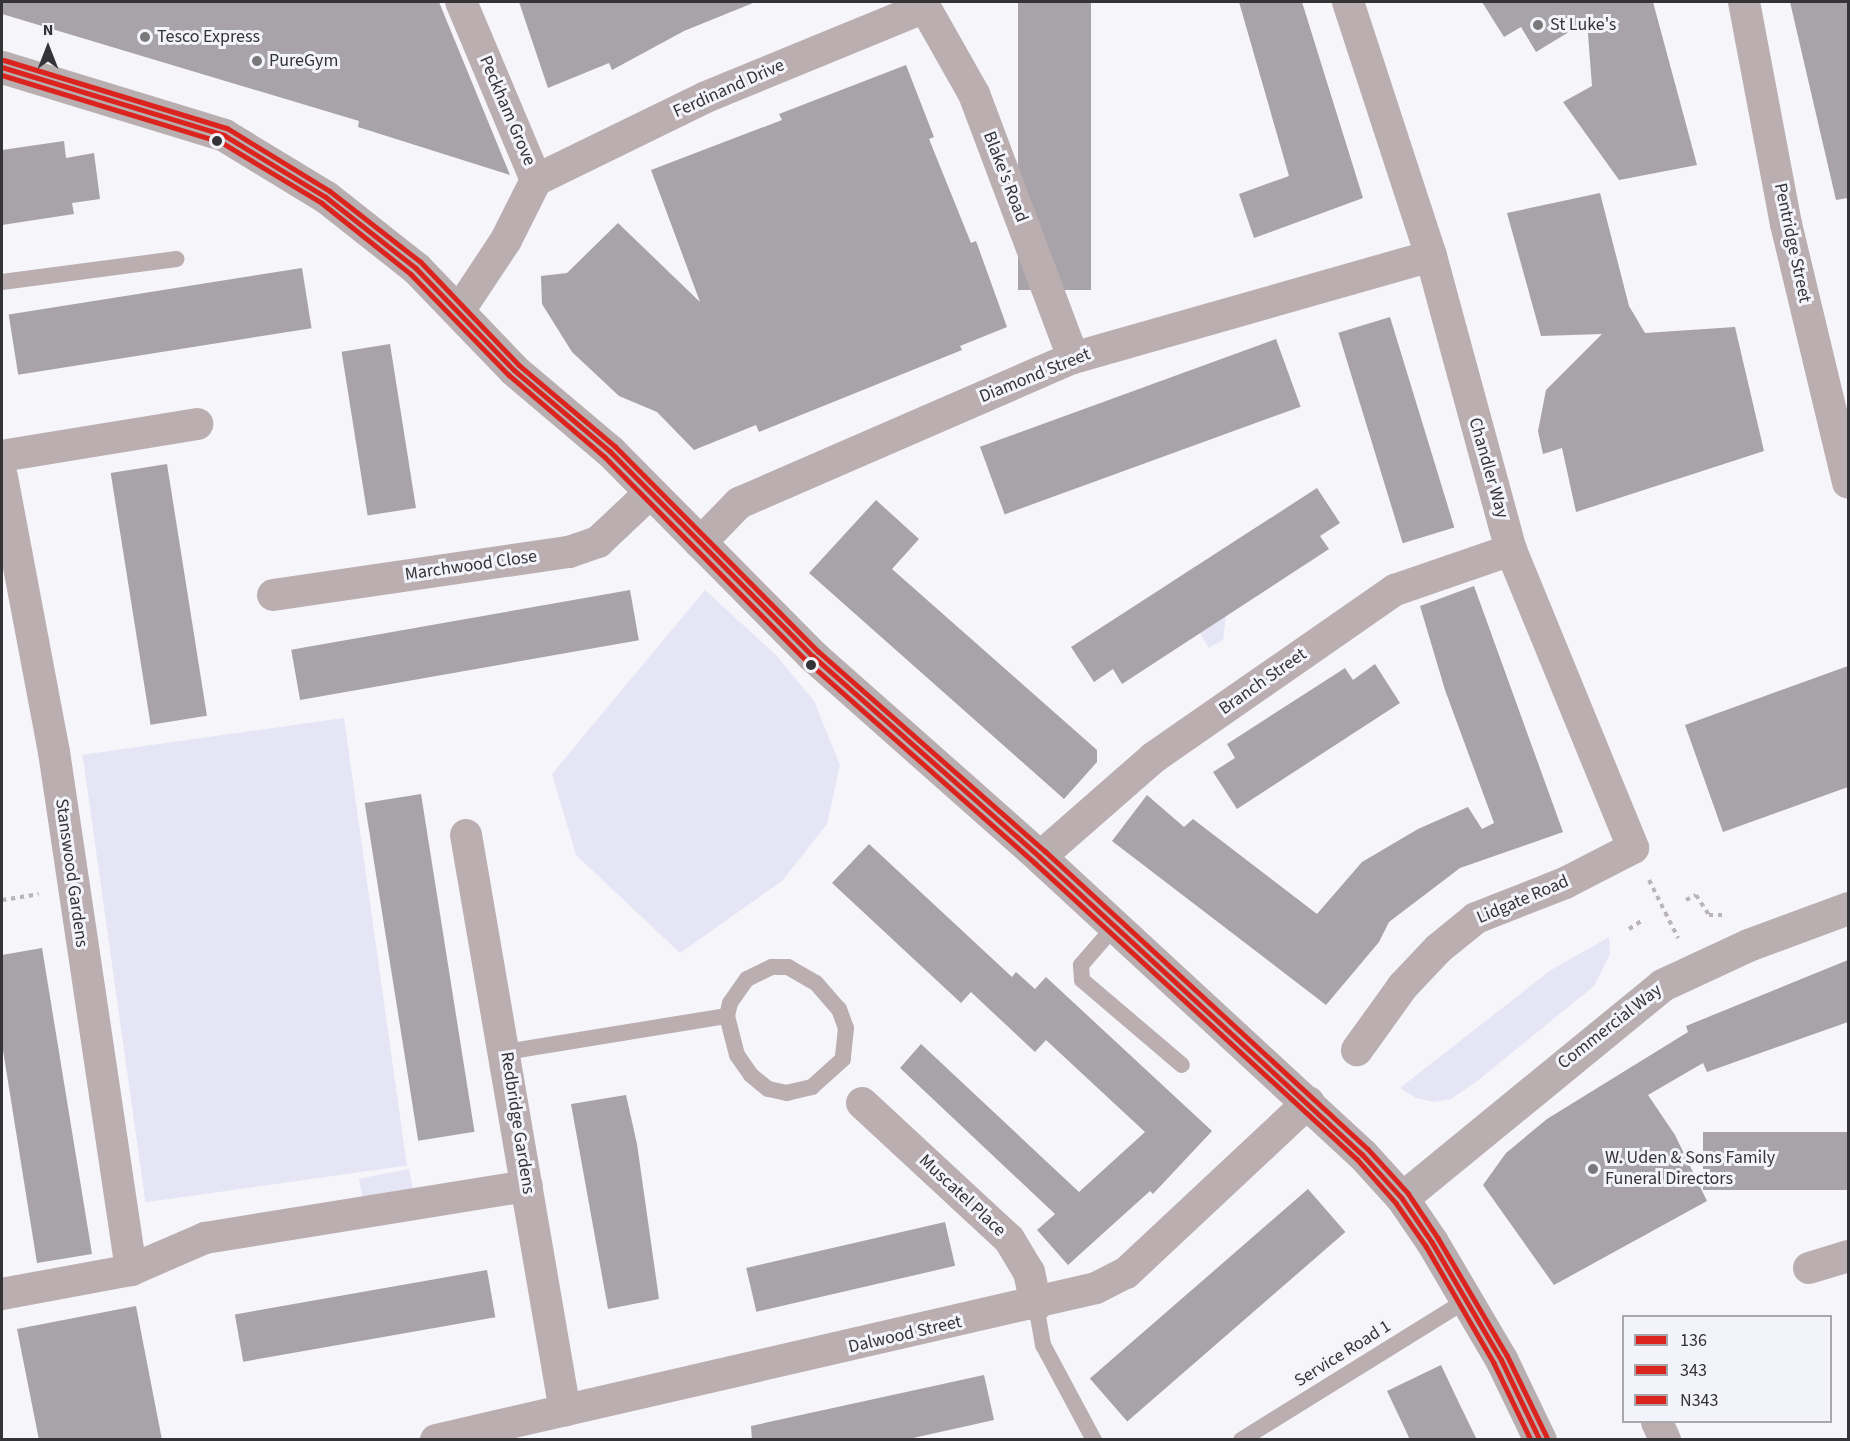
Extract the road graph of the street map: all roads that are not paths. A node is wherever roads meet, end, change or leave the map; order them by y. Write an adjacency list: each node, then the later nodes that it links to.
1 (461, 2): 6 (street, Peckham Grove)
2 (1348, 2): 7 (street, Chandler Way)
3 (1744, 2): 15 (street, Pentridge Street)
4 (924, 4): 6 (street, Ferdinand Drive); 11 (street, Blake's Road)
5 (2, 67): 10 (main road)
6 (536, 180): 10 (street, Peckham Grove)
7 (1431, 256): 11 (street, Diamond Street); 18 (street, Chandler Way)
8 (176, 260): 9 (lane)
9 (2, 282)
10 (459, 311): 16 (main road)
11 (1073, 358): 17 (street, Diamond Street)
12 (197, 424): 13 (street)
13 (2, 456)
14 (2, 477): 35 (street, Stanswood Gardens)
15 (1848, 483)
16 (649, 494): 17 (main road); 19 (street, Marchwood Close)
17 (700, 543): 22 (main road)
18 (1511, 550): 21 (street, Chandler Way); 22 (street, Branch Street)
19 (273, 595)
20 (466, 835): 27 (street, Redbridge Gardens)
21 (1633, 848): 26 (street, Lidgate Road)
22 (1040, 857): 24 (main road)
23 (1848, 908): 32 (main road, Commercial Way)
24 (1115, 926): 28 (lane); 29 (main road)
25 (726, 1016): 25 (lane); 27 (lane)
26 (1357, 1050)
27 (506, 1052): 31 (street, Redbridge Gardens)
28 (1182, 1065)
29 (1309, 1102): 32 (main road); 38 (street, Dalwood Street)
30 (862, 1103): 38 (street, Muscatel Place)
31 (527, 1186): 35 (street); 39 (street, Redbridge Gardens)
32 (1402, 1198): 37 (main road)
33 (1848, 1256): 34 (street)
34 (1809, 1268)
35 (131, 1270): 36 (street)
36 (2, 1294)
37 (1466, 1301): 43 (lane, Service Road 1); 44 (main road)
38 (1035, 1305): 39 (street, Dalwood Street); 42 (lane)
39 (565, 1411): 41 (street, Dalwood Street)
40 (1657, 1423): 45 (street)
41 (435, 1440)
42 (1094, 1440)
43 (1241, 1440)
44 (1540, 1440)
45 (1665, 1440)

